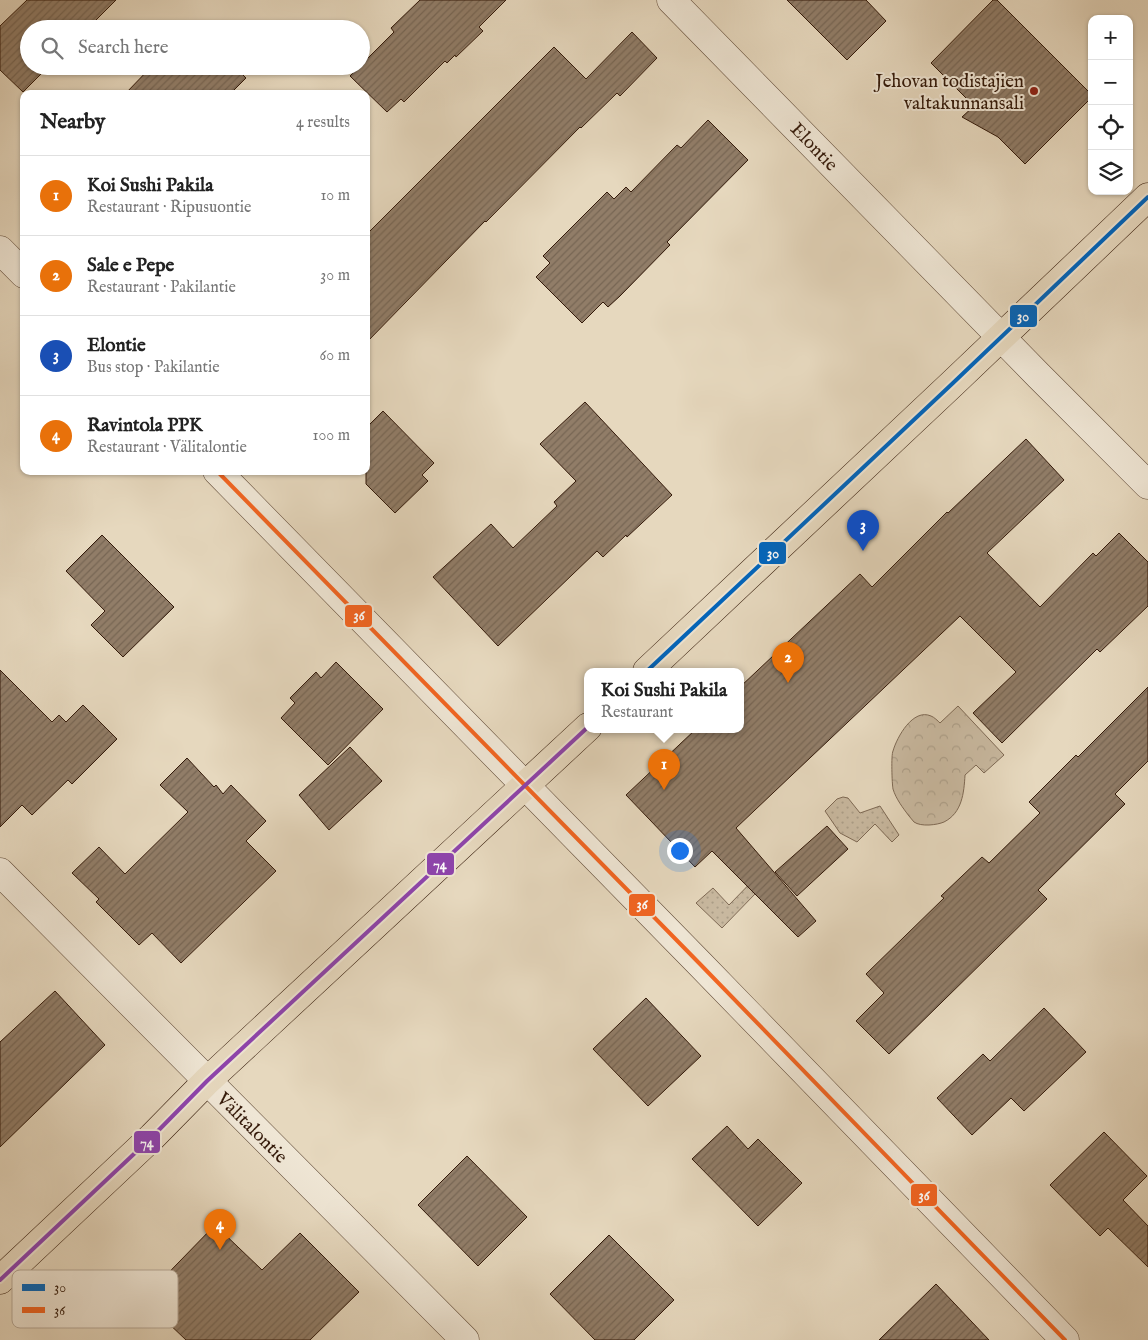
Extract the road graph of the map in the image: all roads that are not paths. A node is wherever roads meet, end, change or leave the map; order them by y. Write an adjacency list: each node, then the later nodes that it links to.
1 (671, 0): 5 (street, Elontie)
2 (1148, 197): 5 (main road)
3 (0, 250): 4 (street)
4 (20, 270)
5 (1002, 337): 7 (street, Elontie); 8 (main road)
6 (221, 475): 10 (street)
7 (1148, 485)
8 (650, 668)
9 (584, 731): 10 (main road)
10 (525, 786): 12 (main road); 15 (street)
11 (0, 872): 12 (street, Välitalontie)
12 (207, 1081): 13 (main road); 14 (street, Välitalontie)
13 (0, 1280)
14 (465, 1340)
15 (1065, 1340)

